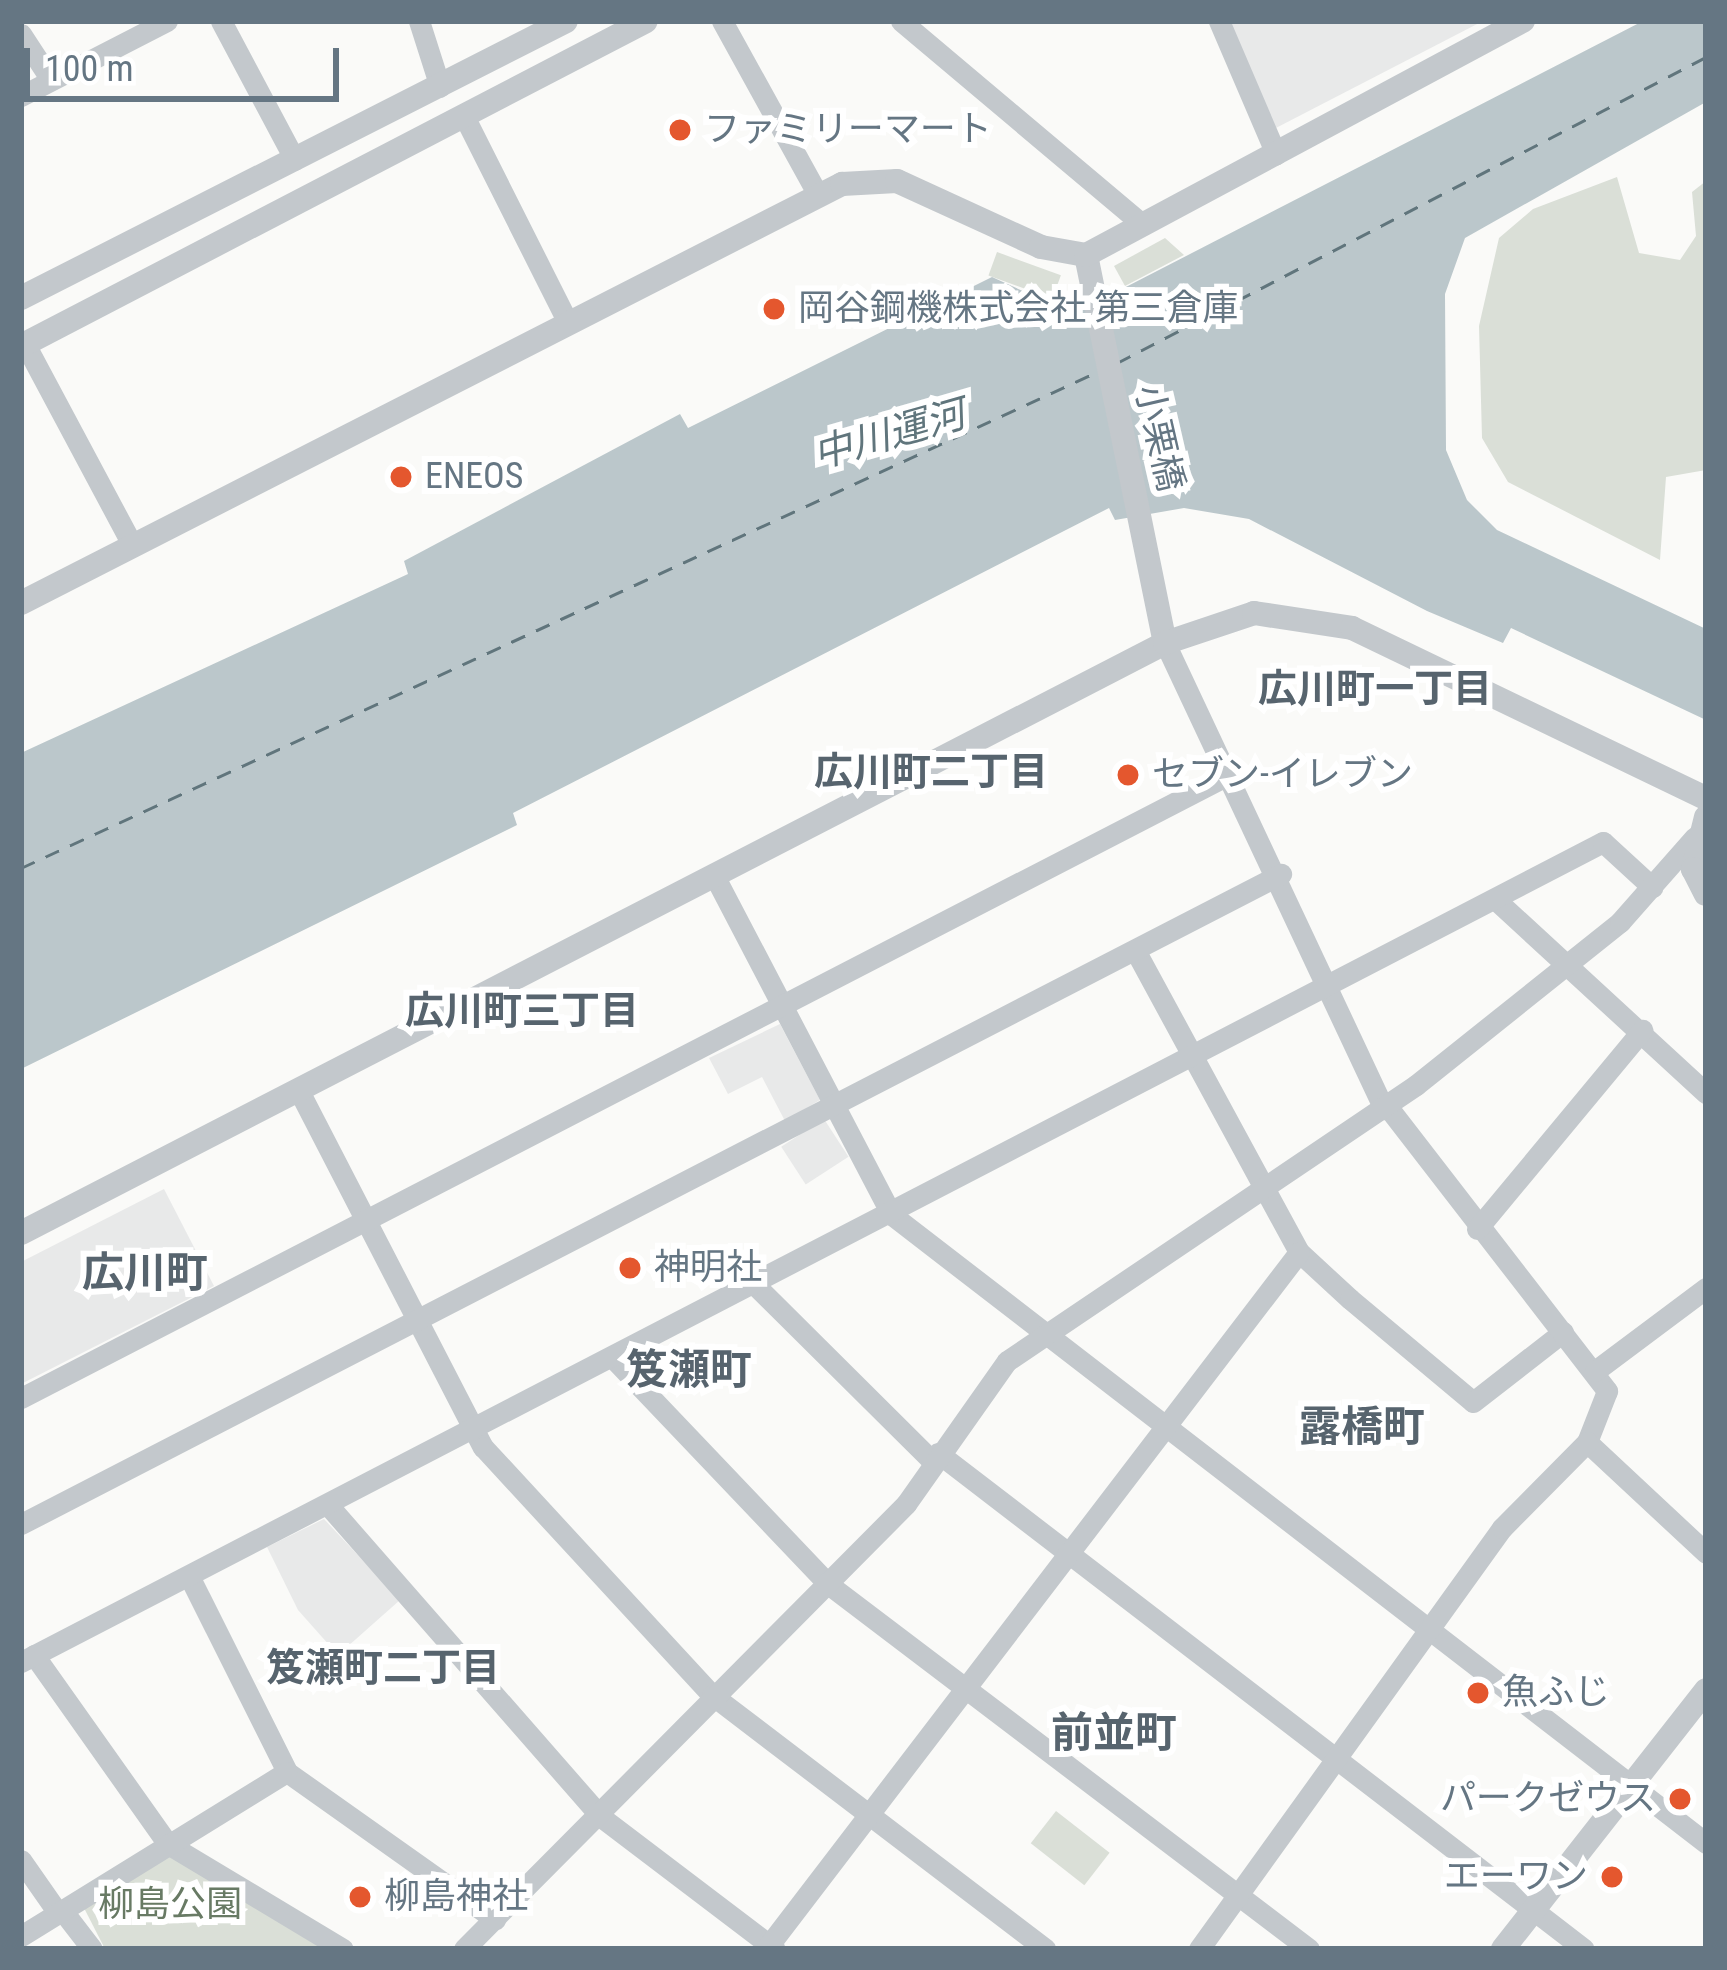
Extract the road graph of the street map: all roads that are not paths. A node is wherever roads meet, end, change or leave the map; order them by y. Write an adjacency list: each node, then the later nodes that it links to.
1 (167, 21): 11 (street)
2 (221, 21): 16 (street)
3 (419, 21): 12 (street)
4 (566, 21): 12 (street)
5 (646, 21): 14 (street)
6 (722, 21): 17 (street)
7 (902, 21): 18 (street)
8 (1219, 21): 15 (street)
9 (1523, 21): 15 (street)
10 (21, 34): 11 (street)
11 (51, 80): 13 (street)
12 (440, 87): 16 (street)
13 (21, 96)
14 (466, 120): 21 (street); 22 (street)
15 (1276, 154): 18 (street)
16 (295, 160): 20 (street)
17 (818, 195): 19 (street); 21 (street)
18 (1142, 223): 19 (street)
19 (1086, 255): 25 (street, 小栗橋)
20 (21, 298)
21 (568, 322): 23 (street)
22 (23, 345): 23 (street)
23 (133, 546): 24 (street)
24 (21, 603)
25 (1165, 644): 26 (street); 27 (street); 30 (street)
26 (1230, 775): 29 (street); 37 (street)
27 (1706, 798)
28 (1701, 827): 31 (street); 32 (street)
29 (1281, 874): 34 (street); 36 (street)
30 (716, 879): 37 (street); 40 (street)
31 (1652, 886): 33 (street); 35 (street)
32 (1706, 894)
33 (1497, 901): 35 (street); 36 (street)
34 (1135, 950): 39 (street); 42 (street)
35 (1566, 964): 38 (street); 43 (street)
36 (1332, 985): 39 (street); 43 (street)
37 (783, 1008): 42 (street); 46 (street)
38 (1642, 1030): 41 (street); 47 (street)
39 (1194, 1058): 44 (street); 45 (street)
40 (298, 1089): 46 (street); 48 (street)
41 (1706, 1094)
42 (836, 1107): 45 (street); 52 (street)
43 (1386, 1107): 44 (street); 47 (street)
44 (1260, 1188): 49 (street); 54 (street)
45 (892, 1215): 50 (street); 54 (street)
46 (365, 1220): 52 (street); 57 (street)
47 (1478, 1229): 53 (street)
48 (21, 1233)
49 (1298, 1252): 53 (street); 58 (street)
50 (755, 1285): 55 (street); 61 (street)
51 (1706, 1288): 56 (street)
52 (417, 1321): 59 (street); 63 (street)
53 (1563, 1332): 56 (street)
54 (1044, 1333): 58 (street); 61 (street)
55 (613, 1358): 59 (street); 67 (street)
56 (1595, 1371): 60 (street)
57 (21, 1398)
58 (1166, 1426): 65 (street); 68 (street)
59 (474, 1430): 62 (street); 72 (street)
60 (1587, 1442): 64 (street); 68 (street)
61 (935, 1458): 65 (street); 67 (street)
62 (328, 1505): 66 (street); 77 (street)
63 (21, 1524)
64 (1706, 1553)
65 (1066, 1556): 70 (street); 73 (street)
66 (189, 1576): 69 (street); 74 (street)
67 (828, 1584): 70 (street); 72 (street)
68 (1436, 1633): 73 (street); 75 (street)
69 (27, 1658): 79 (street)
70 (966, 1688): 76 (street); 81 (street)
71 (1706, 1690): 75 (street)
72 (712, 1695): 76 (street); 77 (street)
73 (1342, 1763): 81 (street); 83 (street)
74 (287, 1772): 79 (street); 84 (street)
75 (1636, 1779): 78 (street); 83 (street)
76 (869, 1814): 86 (street); 90 (street)
77 (601, 1817): 84 (street); 86 (street)
78 (1706, 1843)
79 (168, 1844): 82 (street); 88 (street)
80 (21, 1860): 82 (street)
81 (1239, 1896): 91 (street); 92 (street)
82 (60, 1911): 85 (street); 87 (street)
83 (1532, 1912): 93 (street); 94 (street)
84 (495, 1919): 89 (street)
85 (21, 1936)
86 (770, 1948)
87 (92, 1949)
88 (343, 1949)
89 (464, 1949)
90 (1045, 1949)
91 (1199, 1949)
92 (1309, 1949)
93 (1503, 1949)
94 (1584, 1949)

